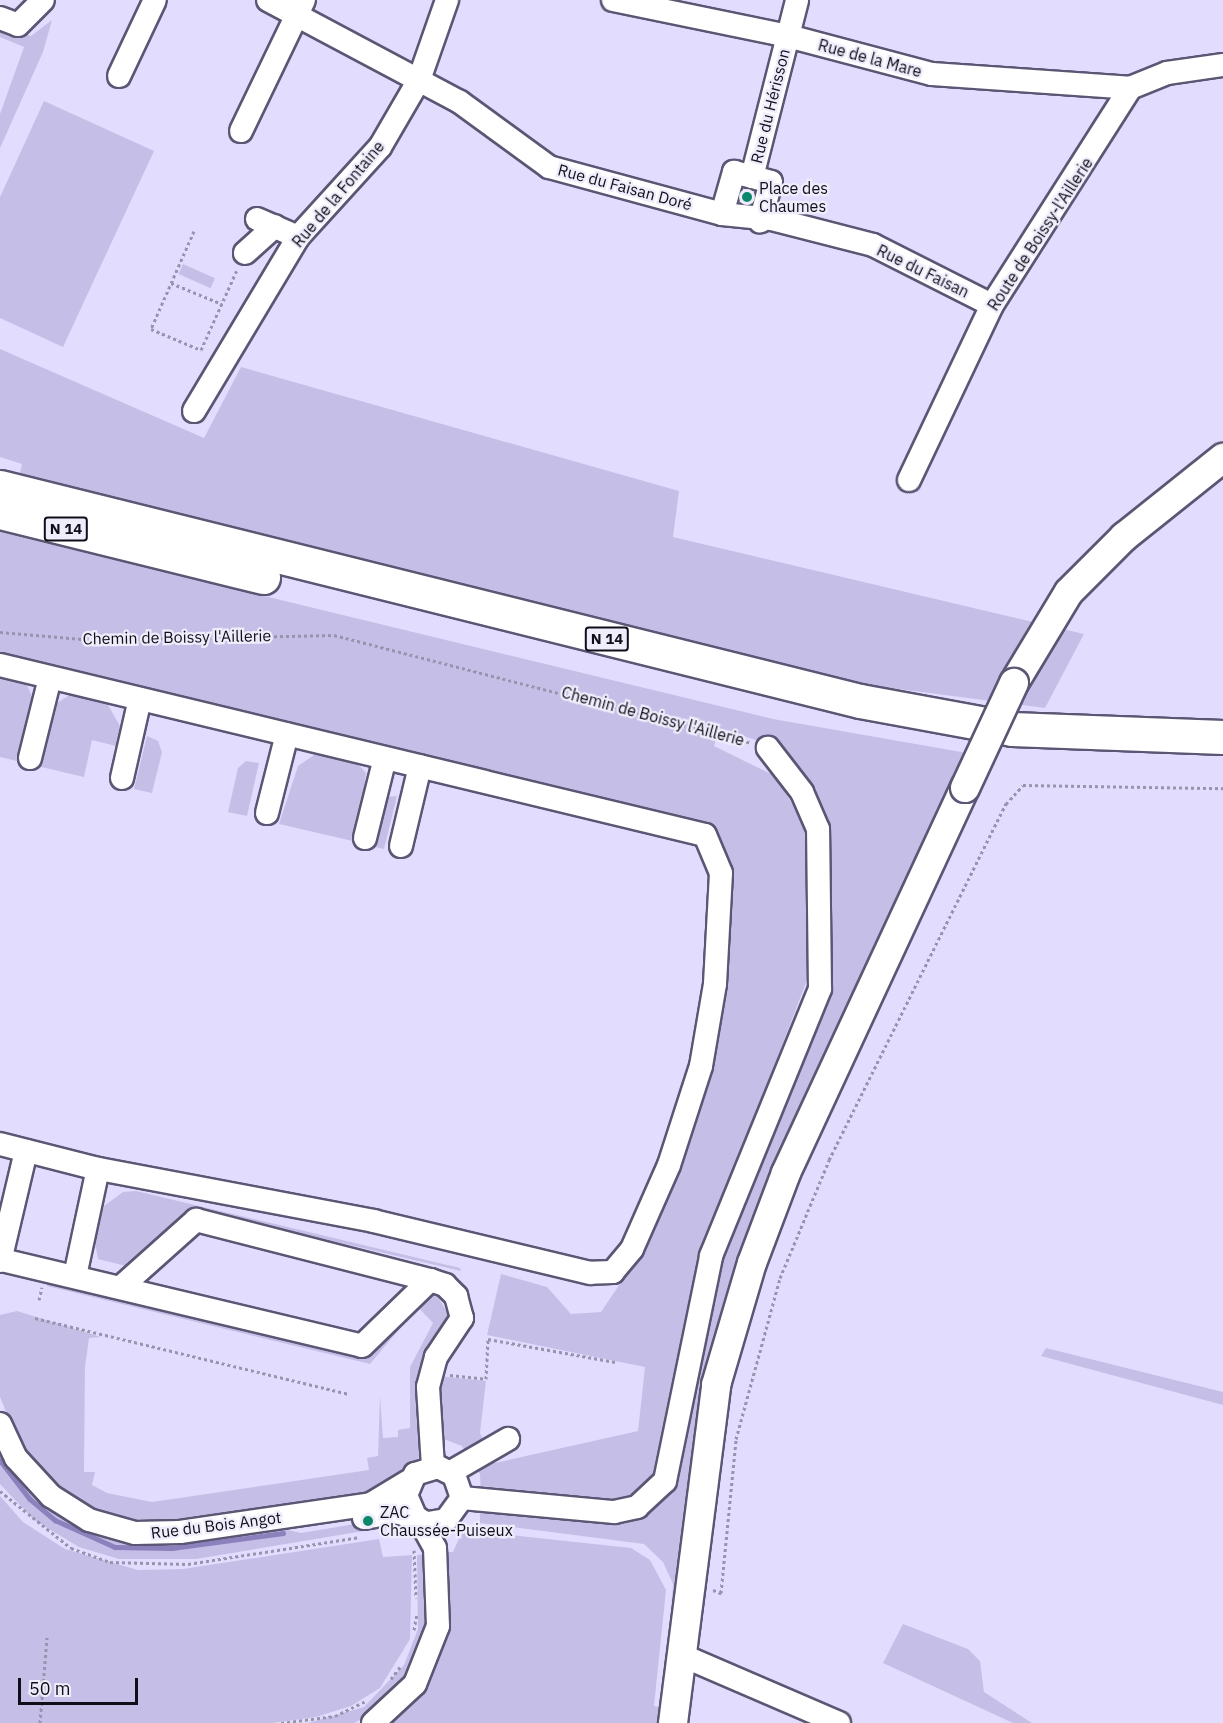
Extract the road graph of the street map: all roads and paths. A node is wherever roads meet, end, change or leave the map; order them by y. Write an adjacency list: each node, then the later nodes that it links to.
1 (42, 0): 8 (street)
2 (156, 0): 11 (street)
3 (268, 0): 7 (street, Rue du Faisan Doré)
4 (447, 0): 12 (street, Rue de la Fontaine)
5 (613, 0): 9 (street, Rue de la Mare)
6 (797, 0): 9 (street, Rue du Hérisson)
7 (302, 7): 12 (street, Rue du Faisan Doré); 14 (street)
8 (0, 18)
9 (788, 36): 13 (street, Rue de la Mare); 15 (street, Rue du Hérisson)
10 (1223, 65): 13 (street)
11 (119, 76)
12 (419, 80): 16 (street, Rue du Faisan Doré); 19 (street, Rue de la Fontaine)
13 (1130, 88): 23 (street, Route de Boissy-l'Aillerie)
14 (241, 131)
15 (752, 177): 16 (street, Rue du Hérisson); 17 (street, Rue du Hérisson)
16 (718, 212): 17 (street, Rue du Faisan)
17 (760, 222): 23 (street, Rue du Faisan)
18 (194, 231): 21 (path)
19 (298, 237): 20 (street); 24 (street, Rue de la Fontaine)
20 (245, 253): 22 (path)
21 (171, 283): 22 (path); 22 (path)
22 (222, 304)
23 (992, 305): 26 (street, Route de Boissy-l'Aillerie)
24 (195, 411)
25 (1223, 458): 65 (main road, bridge)
26 (909, 480)
27 (0, 487): 34 (highway, N 14)
28 (0, 512): 38 (highway, N 14)
29 (0, 632): 35 (path, Chemin de Boissy l'Aillerie)
30 (0, 665): 31 (street)
31 (50, 678): 32 (street); 36 (street)
32 (140, 699): 33 (street); 40 (street)
33 (286, 734): 37 (street); 42 (street)
34 (1223, 737)
35 (768, 748): 61 (street)
36 (30, 758)
37 (385, 758): 39 (street); 43 (street)
38 (1223, 759)
39 (420, 766): 44 (street); 47 (street)
40 (122, 778)
41 (1223, 788): 65 (path)
42 (267, 813)
43 (365, 838)
44 (401, 846)
45 (0, 1144): 46 (street)
46 (26, 1150): 47 (street); 48 (street)
47 (98, 1170): 49 (street)
48 (1, 1261): 49 (street)
49 (75, 1276): 51 (street)
50 (430, 1280): 51 (street); 51 (street); 58 (street)
51 (121, 1287)
52 (35, 1318): 55 (path)
53 (615, 1362): 54 (path)
54 (442, 1374)
55 (349, 1394)
56 (0, 1424): 62 (street, Rue du Bois Angot)
57 (508, 1439): 58 (street)
58 (442, 1470): 59 (street); 61 (street)
59 (409, 1481): 60 (street, Rue du Bois Angot); 63 (street)
60 (371, 1504): 62 (street, Rue du Bois Angot); 63 (street, Rue du Bois Angot)
61 (458, 1506): 63 (street); 64 (street)
62 (279, 1518): 63 (street)
63 (417, 1518): 64 (street)
64 (424, 1548): 67 (path); 74 (street)
65 (691, 1581): 68 (main road)
66 (48, 1637): 72 (path)
67 (412, 1642)
68 (681, 1655): 75 (main road); 76 (street)
69 (405, 1658): 70 (path)
70 (387, 1684)
71 (374, 1696): 73 (path)
72 (40, 1723)
73 (281, 1723)
74 (373, 1723)
75 (673, 1723)
76 (839, 1723)

